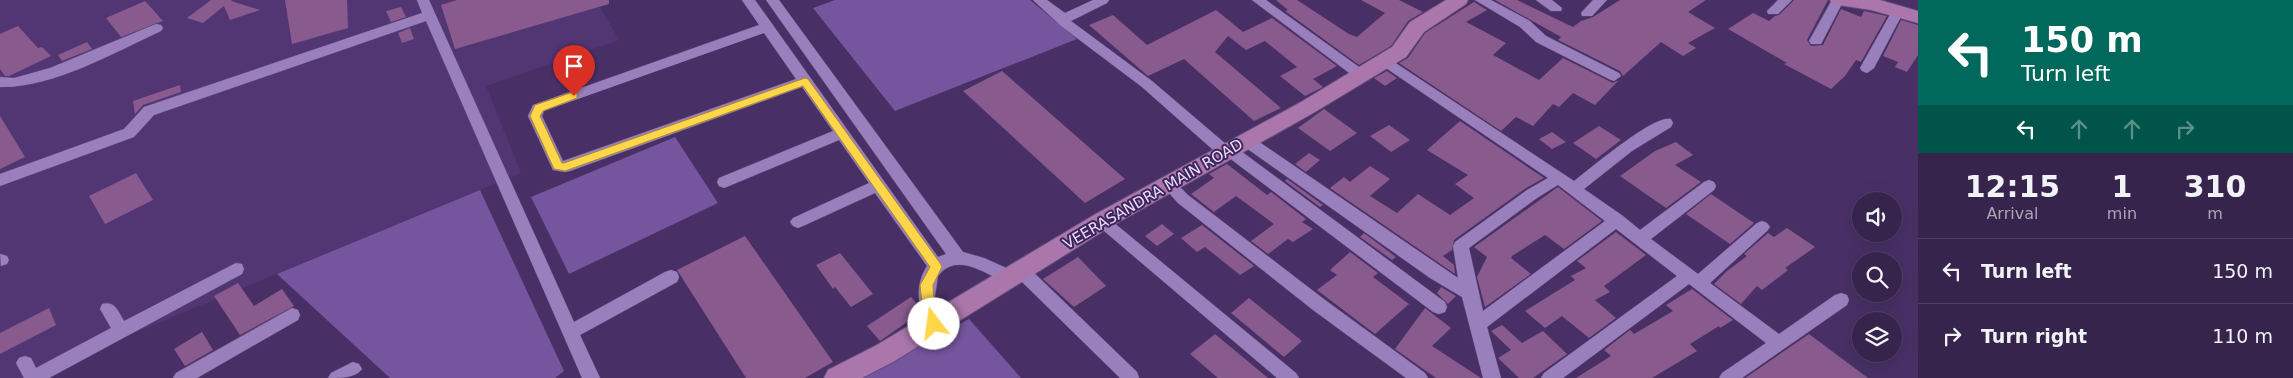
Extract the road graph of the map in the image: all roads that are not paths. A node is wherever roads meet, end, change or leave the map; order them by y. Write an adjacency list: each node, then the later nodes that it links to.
1 (423, 0): 17 (street)
2 (748, 0): 20 (street)
3 (772, 0): 36 (street)
4 (1038, 0): 19 (street)
5 (1103, 0): 19 (street)
6 (1258, 0): 25 (street)
7 (1459, 0): 23 (street, VEERASANDRA MAIN ROAD)
8 (1481, 0): 26 (street)
9 (1542, 0): 13 (street)
10 (1600, 0): 16 (street)
11 (1786, 0): 14 (street)
12 (1838, 0): 15 (street); 22 (street)
13 (1556, 8)
14 (1773, 11)
15 (1898, 11): 18 (street); 24 (street)
16 (1587, 13)
17 (430, 15): 33 (street); 59 (street)
18 (1918, 17)
19 (1064, 19): 31 (street)
20 (767, 27): 27 (street); 27 (street)
21 (156, 28): 28 (street)
22 (1816, 41)
23 (1385, 61): 25 (street, VEERASANDRA MAIN ROAD); 32 (street)
24 (1867, 68)
25 (1361, 75): 31 (street, VEERASANDRA MAIN ROAD)
26 (1614, 76)
27 (805, 81): 30 (street)
28 (0, 82)
29 (1666, 123): 38 (street)
30 (842, 133): 34 (street); 39 (street)
31 (1234, 148): 35 (street, VEERASANDRA MAIN ROAD); 51 (street); 53 (street)
32 (1559, 178): 38 (street); 51 (street)
33 (0, 180)
34 (724, 182)
35 (1168, 184): 41 (street, VEERASANDRA MAIN ROAD); 69 (street)
36 (906, 186): 39 (street); 45 (street)
37 (1709, 186): 44 (street)
38 (1574, 189): 40 (street)
39 (882, 190): 42 (street); 46 (street)
40 (1618, 220): 44 (street); 57 (street)
41 (1102, 221): 48 (street, VEERASANDRA MAIN ROAD); 68 (street)
42 (798, 222)
43 (1762, 227): 50 (street)
44 (1641, 238): 50 (street)
45 (958, 258): 46 (street); 48 (street)
46 (936, 267): 56 (street)
47 (236, 269): 58 (street)
48 (1016, 274): 56 (street, VEERASANDRA MAIN ROAD); 63 (street)
49 (671, 277): 59 (street)
50 (1695, 279): 60 (street); 71 (street)
51 (1471, 294): 57 (street)
52 (1840, 300): 60 (street)
53 (1439, 307)
54 (108, 309): 58 (street)
55 (292, 315): 64 (street)
56 (934, 324): 67 (street, VEERASANDRA MAIN ROAD)
57 (1478, 324): 70 (street)
58 (121, 330): 62 (street)
59 (570, 332): 66 (street)
60 (1779, 343): 72 (street)
61 (353, 369): 65 (street)
62 (31, 373)
63 (1131, 377)
64 (182, 378)
65 (337, 378)
66 (591, 378)
67 (837, 378)
68 (1290, 378)
69 (1419, 378)
70 (1492, 378)
71 (1550, 378)
72 (1728, 378)

